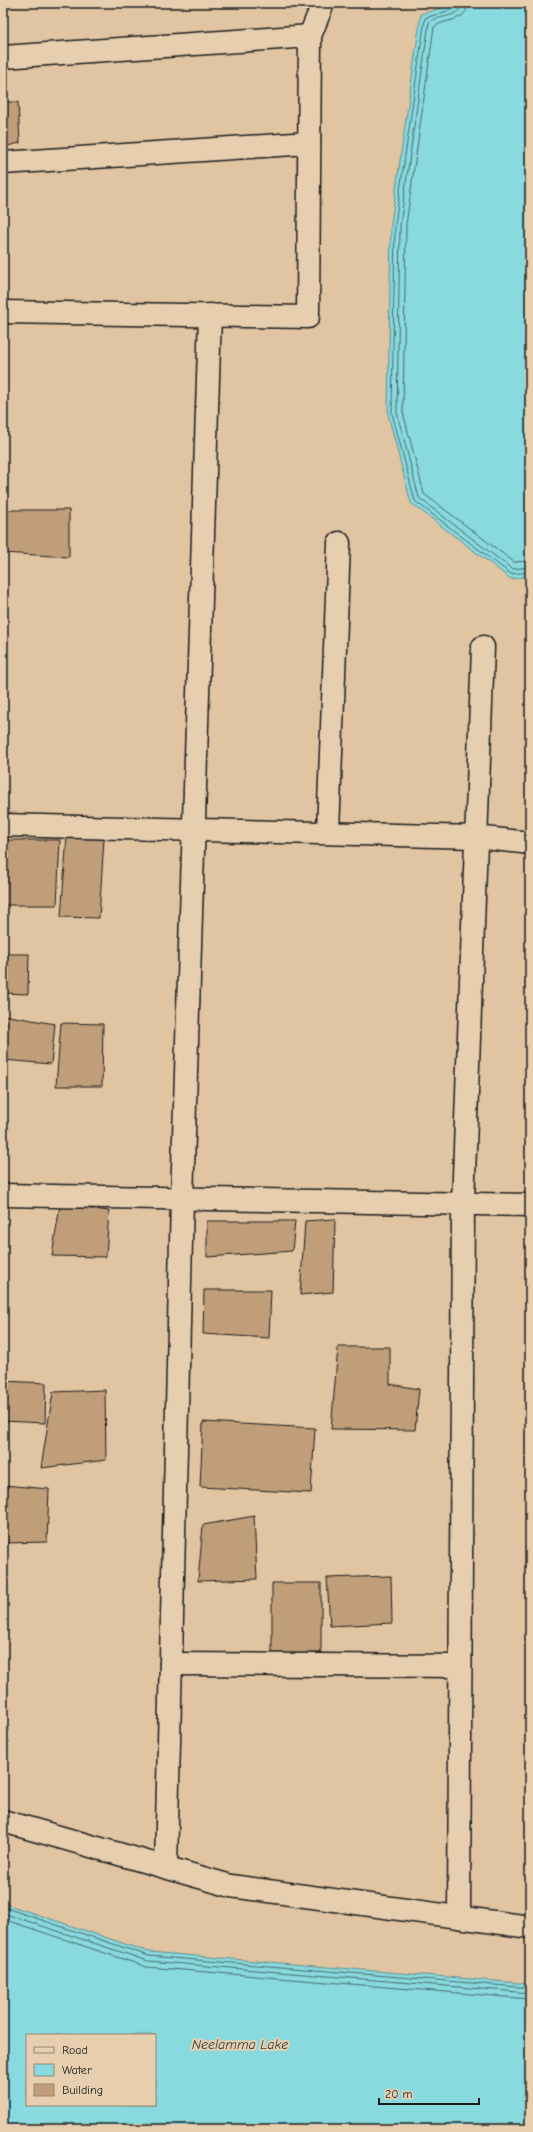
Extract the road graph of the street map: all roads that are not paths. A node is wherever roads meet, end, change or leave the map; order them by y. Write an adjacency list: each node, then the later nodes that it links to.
1 (323, 3): 2 (street)
2 (310, 36): 3 (street); 4 (street)
3 (3, 57)
4 (309, 143): 5 (street); 7 (street)
5 (3, 164)
6 (3, 312): 7 (street)
7 (210, 315): 11 (street)
8 (339, 543): 12 (street)
9 (483, 647): 13 (street)
10 (3, 824): 11 (street)
11 (194, 828): 12 (street); 16 (street)
12 (328, 832): 13 (street)
13 (476, 837): 14 (street); 17 (street)
14 (530, 844)
15 (3, 1195): 16 (street)
16 (182, 1199): 17 (street); 19 (street)
17 (463, 1204): 18 (street); 20 (street)
18 (530, 1205)
19 (171, 1664): 20 (street); 22 (street)
20 (460, 1666): 23 (street)
21 (3, 1821): 22 (street)
22 (166, 1867): 23 (street)
23 (459, 1917): 25 (street)
24 (530, 1918): 25 (street)
25 (530, 1927)

